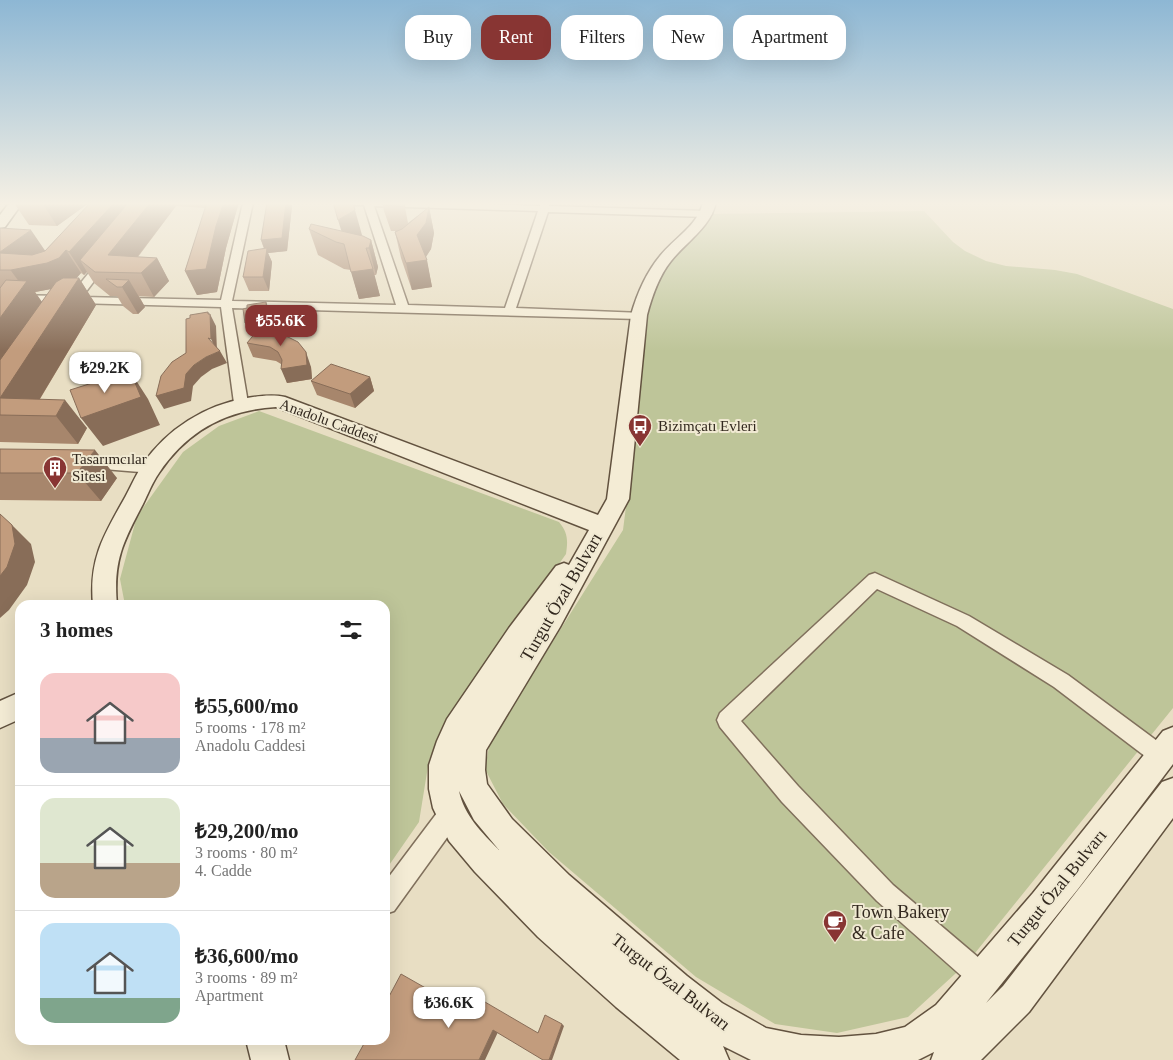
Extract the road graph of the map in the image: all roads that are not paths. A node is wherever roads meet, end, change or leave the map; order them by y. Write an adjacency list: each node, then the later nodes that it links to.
1 (112, 251): 8 (street)
2 (237, 251): 10 (street)
3 (384, 251): 11 (street)
4 (530, 251): 12 (street)
5 (671, 251): 14 (street, Turgut Özal Bulvarı)
6 (0, 298): 7 (street)
7 (46, 299): 8 (street)
8 (72, 300): 9 (street); 13 (street)
9 (92, 301): 10 (street)
10 (226, 304): 11 (street); 15 (street)
11 (403, 309): 12 (street)
12 (509, 312): 14 (street)
13 (61, 316)
14 (639, 316): 18 (street, Turgut Özal Bulvarı)
15 (241, 403): 17 (street, Anadolu Caddesi); 18 (street, Anadolu Caddesi)
16 (66, 462): 17 (street)
17 (152, 468): 19 (street, Anadolu Caddesi)
18 (602, 526): 24 (street, Turgut Özal Bulvarı); 26 (street, Turgut Özal Bulvarı)
19 (105, 600)
20 (15, 708): 21 (street)
21 (0, 715)
22 (1167, 748): 26 (street, Turgut Özal Bulvarı); 26 (street)
23 (1173, 793): 28 (street, Turgut Özal Bulvarı)
24 (451, 813): 25 (street); 27 (street, Turgut Özal Bulvarı)
25 (390, 895)
26 (983, 978)
27 (710, 1060)
28 (950, 1060)

